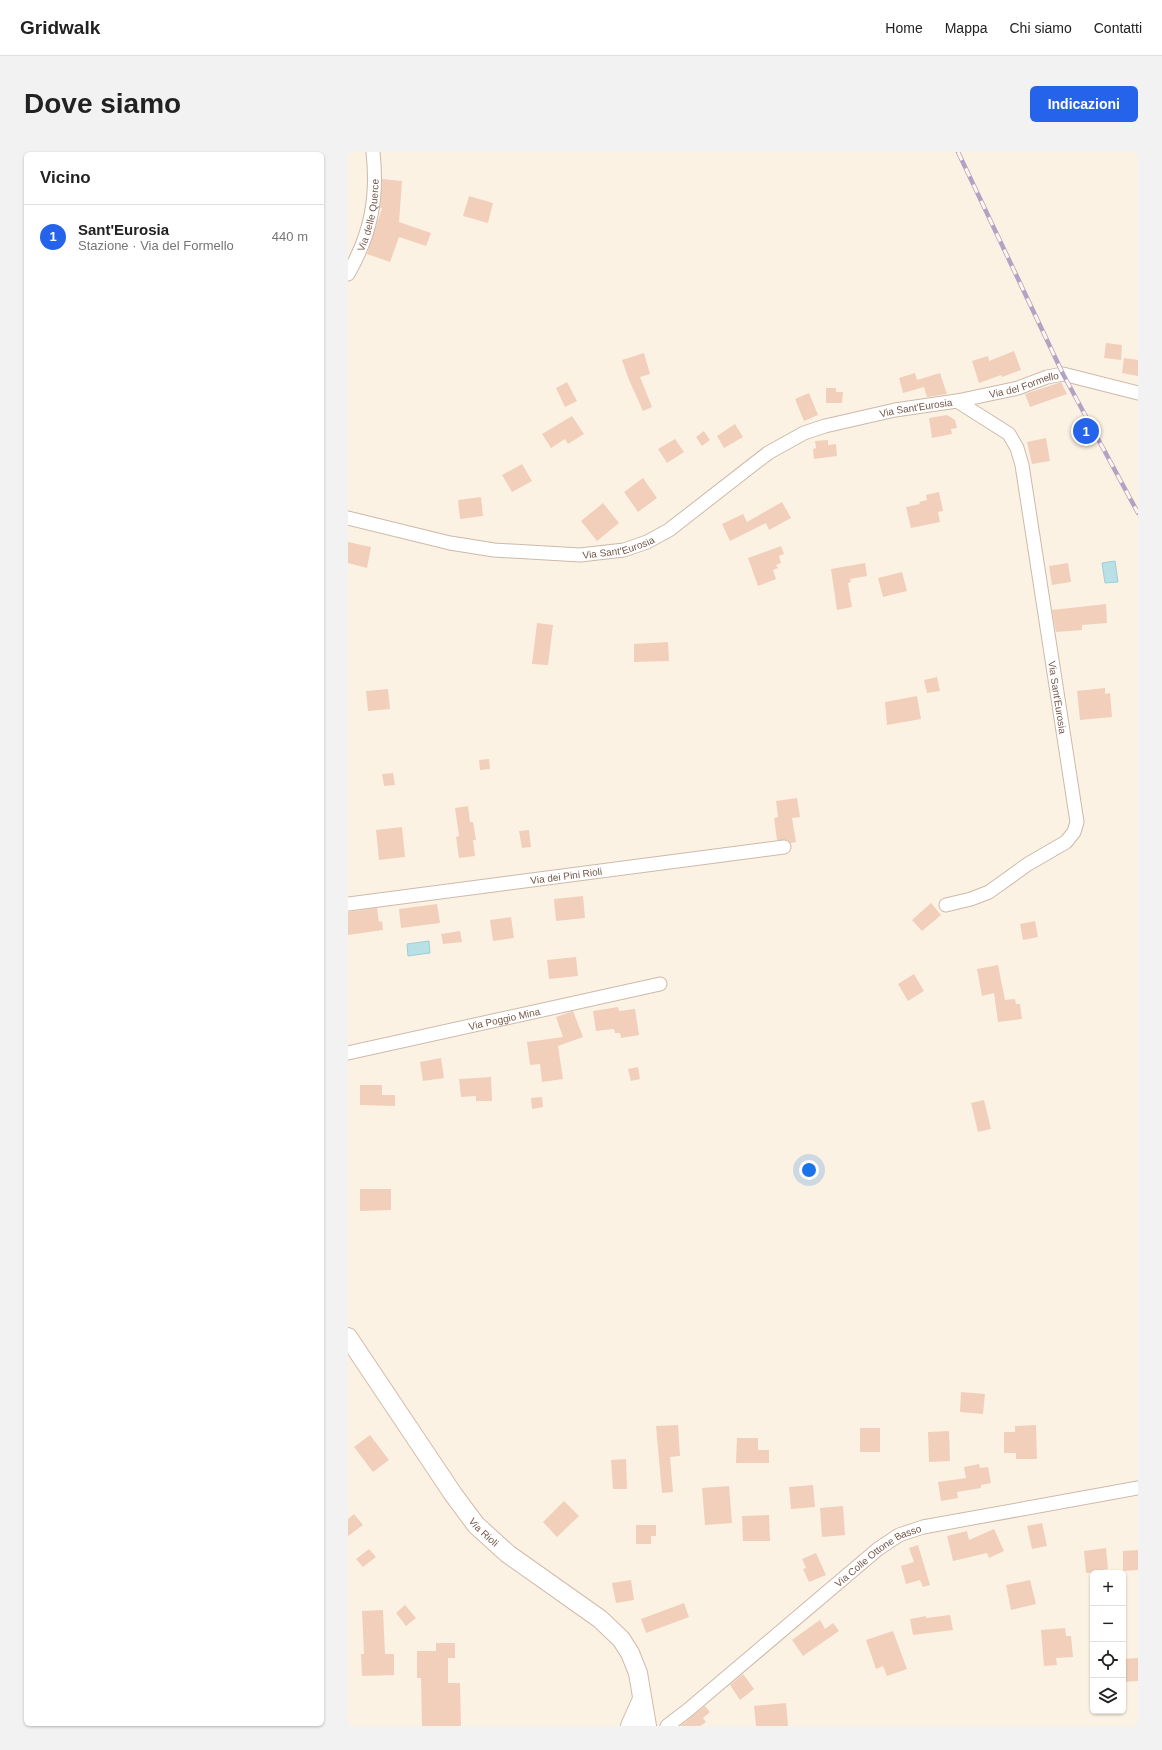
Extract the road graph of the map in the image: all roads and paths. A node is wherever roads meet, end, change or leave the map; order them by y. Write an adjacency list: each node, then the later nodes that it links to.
1 (373, 152): 2 (street, Via delle Querce)
2 (348, 274)
3 (1138, 393): 4 (street, Via del Formello)
4 (957, 401): 5 (street, Via Sant'Eurosia); 8 (street, Via Sant'Eurosia)
5 (348, 518)
6 (784, 847): 7 (street, Via dei Pini Rioli)
7 (348, 904)
8 (946, 905)
9 (660, 984): 10 (street, Via Poggio Mina)
10 (348, 1053)
11 (348, 1336): 13 (main road, Via Rioli)
12 (1138, 1488): 16 (street, Via Colle Ottone Basso)
13 (642, 1699): 14 (main road); 15 (main road, Via Rioli)
14 (630, 1726)
15 (647, 1726)
16 (667, 1726)

